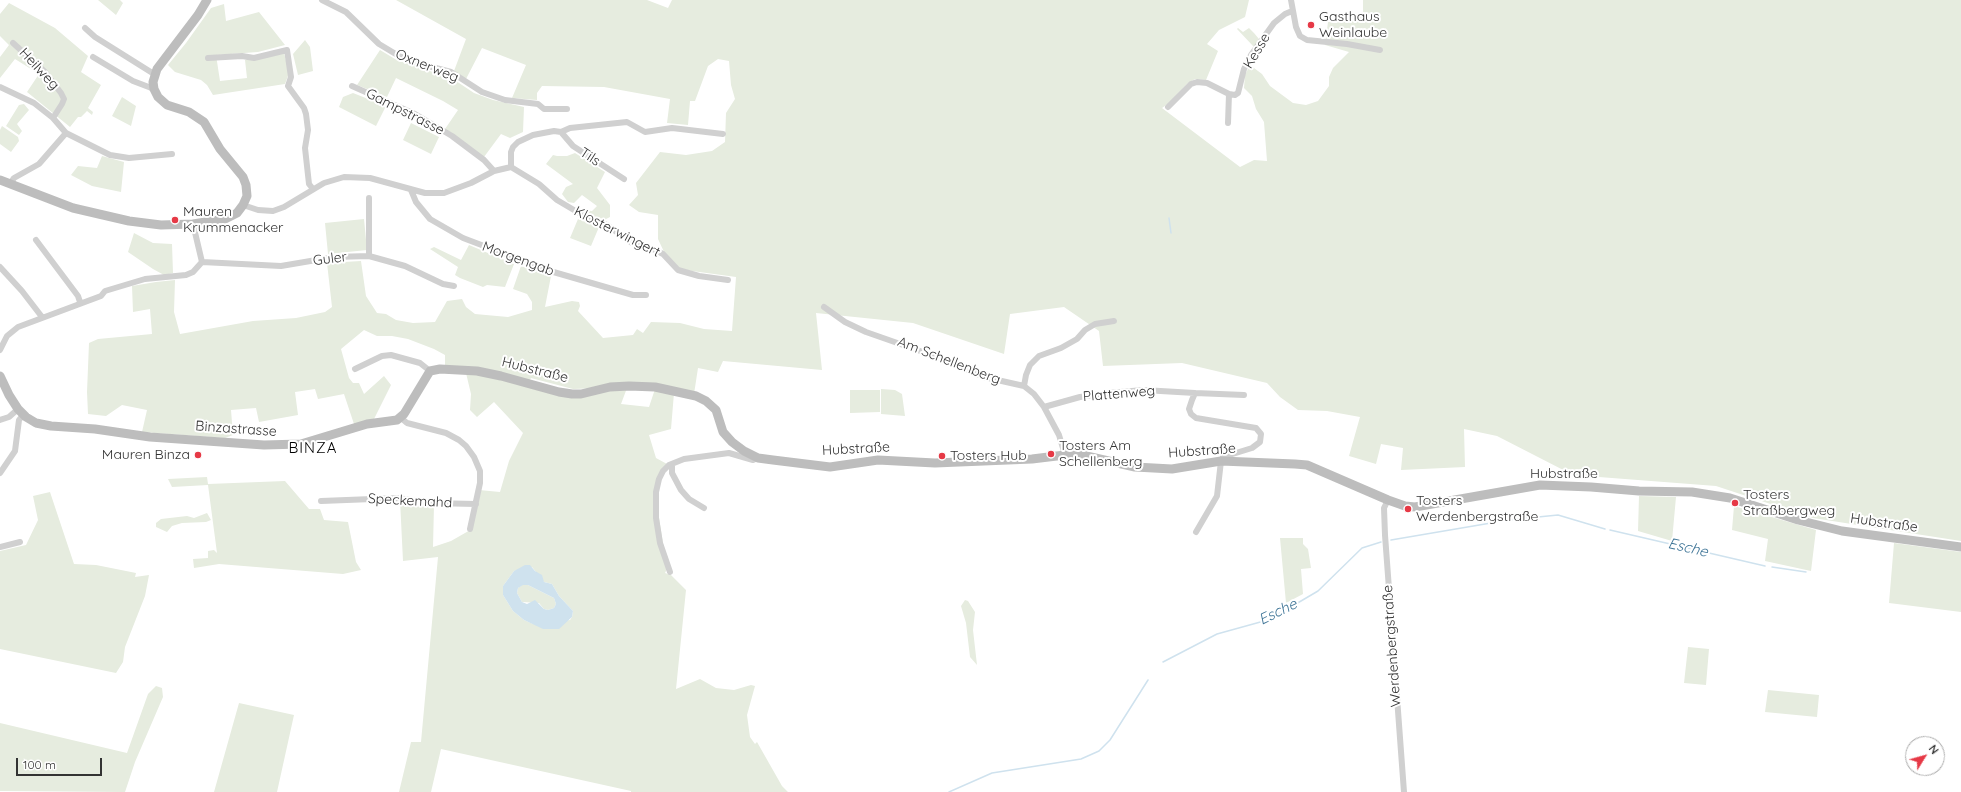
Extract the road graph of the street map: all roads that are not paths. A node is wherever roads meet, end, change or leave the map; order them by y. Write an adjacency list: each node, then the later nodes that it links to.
1 (205, 0): 10 (street)
2 (322, 0): 16 (street, Oxnerweg)
3 (1291, 0): 4 (street)
4 (1292, 11): 7 (street); 14 (street, Kesse)
5 (85, 28): 10 (street)
6 (13, 42): 17 (street, Heilweg)
7 (1380, 50)
8 (92, 57): 13 (street)
9 (208, 58): 28 (street)
10 (154, 74): 13 (street)
11 (352, 86): 24 (street, Gampstrasse)
12 (0, 88): 17 (street)
13 (154, 89): 31 (street)
14 (1229, 94): 15 (street); 18 (street)
15 (1168, 107)
16 (566, 109)
17 (53, 118): 20 (street)
18 (1228, 123)
19 (561, 132): 21 (street); 23 (street); 25 (street, Tils)
20 (66, 133): 22 (street); 27 (street)
21 (723, 134)
22 (172, 154)
23 (512, 166): 24 (street); 37 (street, Klosterwingert)
24 (494, 171): 29 (street)
25 (624, 179)
26 (0, 180): 27 (street)
27 (10, 184): 32 (street)
28 (313, 189): 29 (street); 31 (street)
29 (411, 190): 39 (street, Morgengab)
30 (369, 198): 34 (street)
31 (243, 205): 32 (street)
32 (193, 224): 35 (street)
33 (36, 240): 40 (street)
34 (369, 256): 35 (street, Guler); 38 (street, Guler)
35 (202, 262): 40 (street)
36 (0, 268): 42 (street)
37 (728, 280)
38 (454, 286)
39 (646, 295)
40 (80, 302): 42 (street)
41 (824, 307): 48 (street, Am Schellenberg)
42 (42, 317): 44 (street)
43 (1114, 321): 48 (street)
44 (0, 350)
45 (355, 370): 46 (street)
46 (430, 371): 53 (street); 56 (street, Hubstraße)
47 (0, 376): 52 (street)
48 (1024, 386): 51 (street)
49 (1195, 393): 50 (street, Plattenweg); 51 (street, Plattenweg); 57 (street)
50 (1244, 395)
51 (1044, 407): 55 (street)
52 (20, 412): 53 (street, Binzastrasse); 54 (street); 59 (street)
53 (401, 418): 62 (street)
54 (0, 420)
55 (1065, 455): 56 (street, Hubstraße); 57 (street, Hubstraße)
56 (758, 458): 58 (street)
57 (1221, 461): 60 (street, Hubstraße); 65 (street)
58 (672, 464): 63 (street); 69 (street)
59 (0, 473)
60 (1388, 500): 68 (street, Hubstraße); 70 (street, Werdenbergstraße)
61 (321, 501): 62 (street, Speckemahd)
62 (476, 504): 64 (street)
63 (704, 508)
64 (470, 529)
65 (1196, 532)
66 (20, 542): 67 (street)
67 (0, 547)
68 (1961, 547)
69 (670, 572)
70 (1404, 792)

